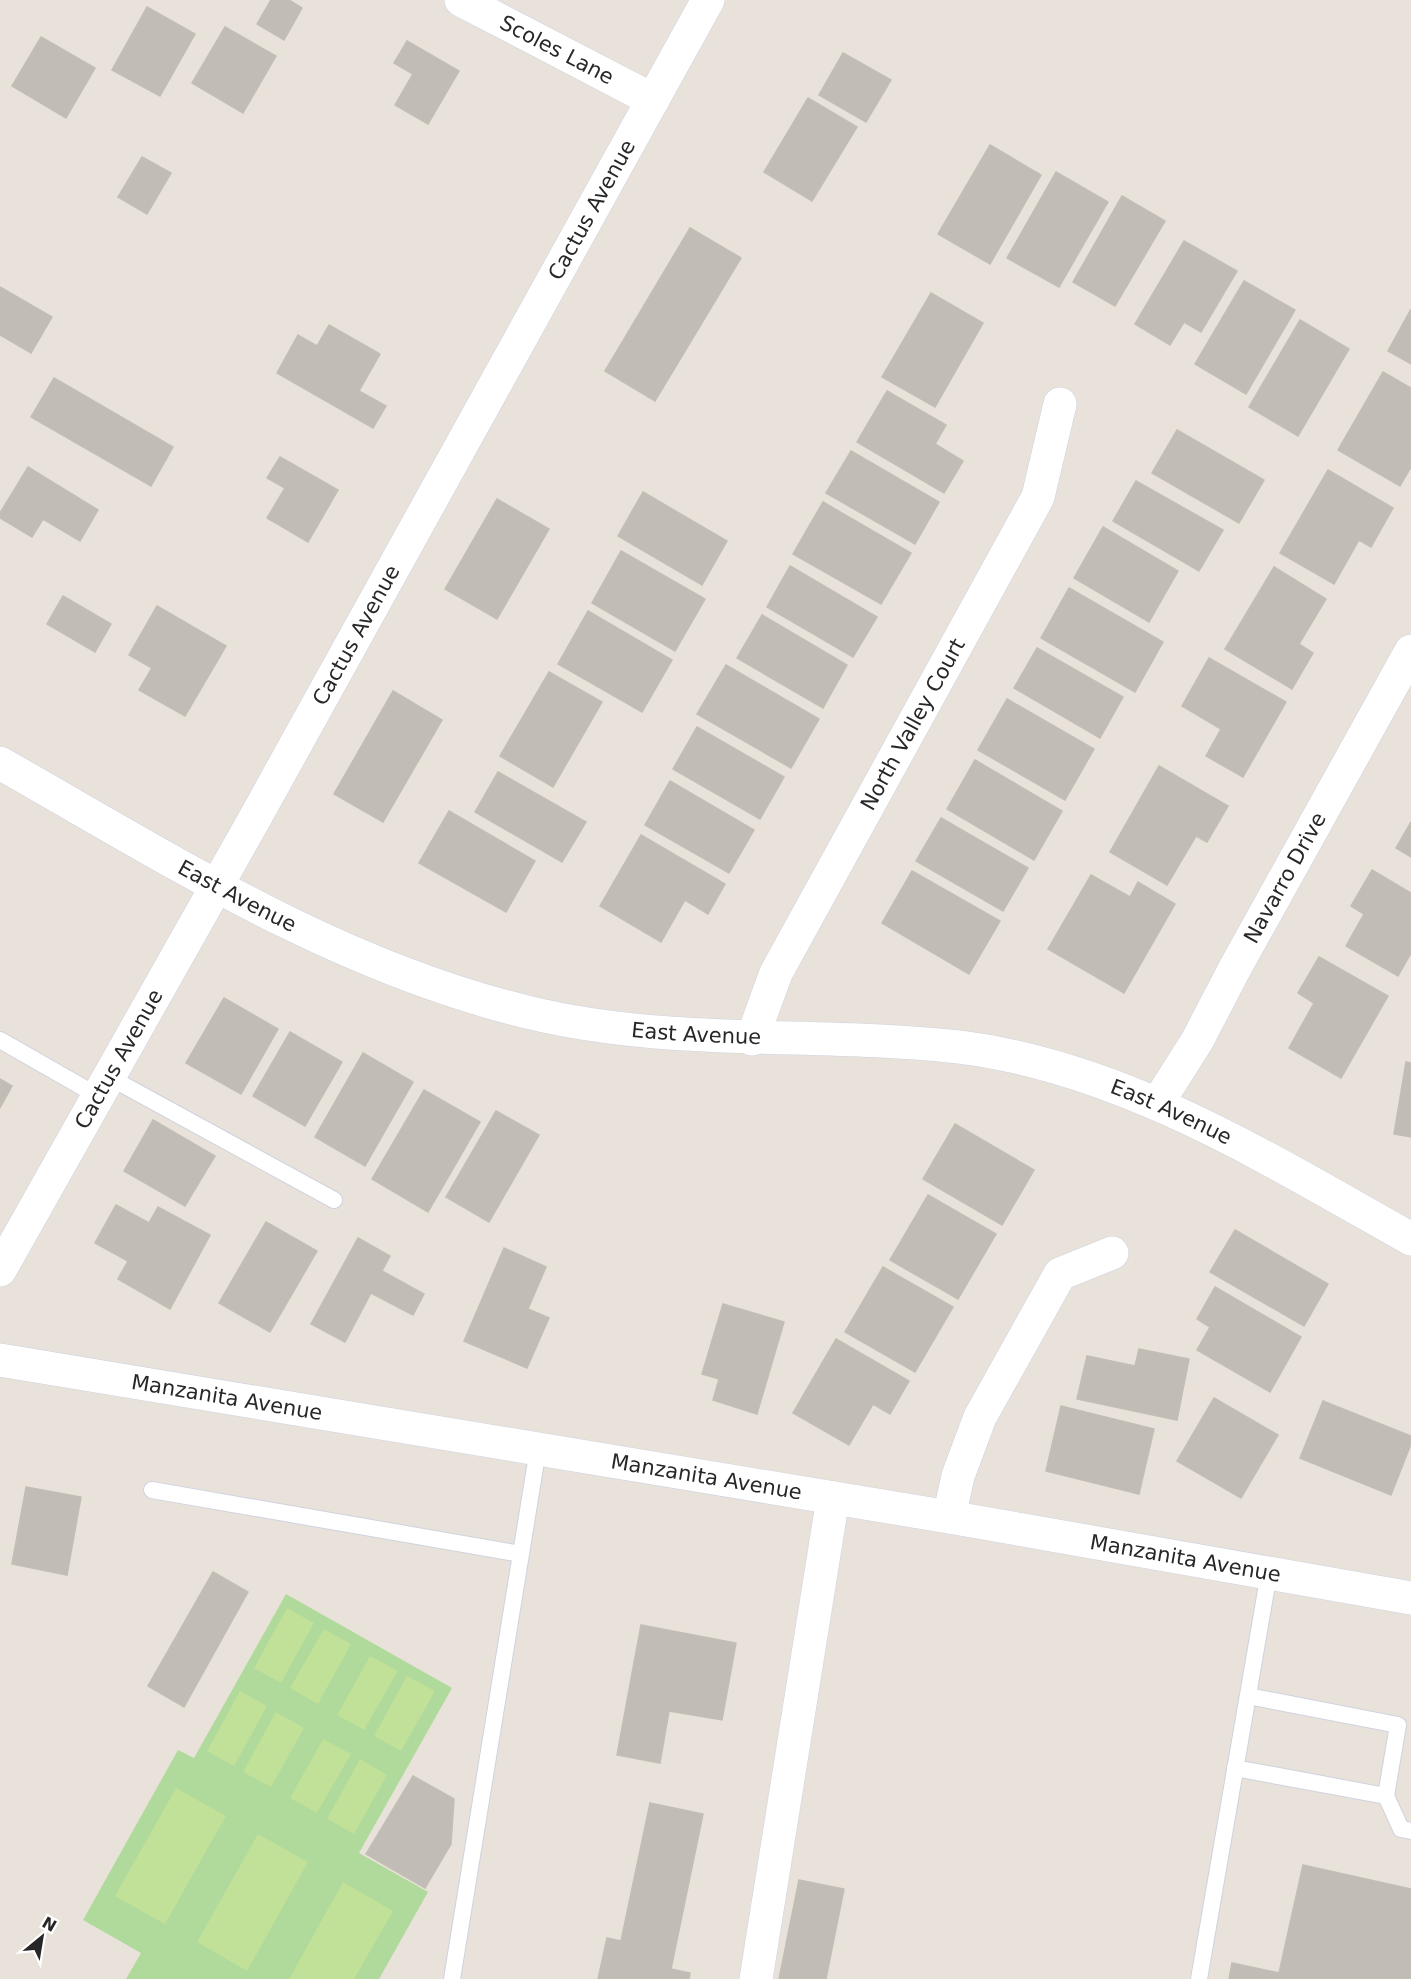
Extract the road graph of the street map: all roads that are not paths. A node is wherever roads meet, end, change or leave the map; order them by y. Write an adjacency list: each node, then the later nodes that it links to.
1 (462, 0): 3 (street, Scoles Lane)
2 (708, 0): 3 (street, Cactus Avenue)
3 (653, 100): 7 (street, Cactus Avenue)
4 (1060, 404): 8 (street, North Valley Court)
5 (1411, 651): 11 (street, Navarro Drive)
6 (0, 763): 7 (street, East Avenue)
7 (217, 885): 8 (street, East Avenue); 10 (street, Cactus Avenue)
8 (752, 1039): 11 (street, East Avenue)
9 (0, 1040): 10 (lane)
10 (103, 1087): 12 (lane); 15 (street, Cactus Avenue)
11 (1157, 1104): 13 (street, East Avenue)
12 (334, 1200)
13 (1411, 1239)
14 (1112, 1252): 20 (street)
15 (0, 1270)
16 (0, 1360): 17 (street, Manzanita Avenue)
17 (537, 1449): 19 (street, Manzanita Avenue); 21 (lane)
18 (152, 1490): 21 (lane)
19 (833, 1498): 20 (street, Manzanita Avenue); 29 (street)
20 (949, 1517): 22 (street, Manzanita Avenue)
21 (521, 1554): 28 (lane)
22 (1269, 1573): 23 (street, Manzanita Avenue); 24 (lane)
23 (1411, 1598)
24 (1248, 1696): 25 (lane); 26 (lane)
25 (1235, 1768): 26 (lane); 30 (lane)
26 (1386, 1796): 27 (lane)
27 (1411, 1831)
28 (452, 1979)
29 (756, 1979)
30 (1199, 1979)

